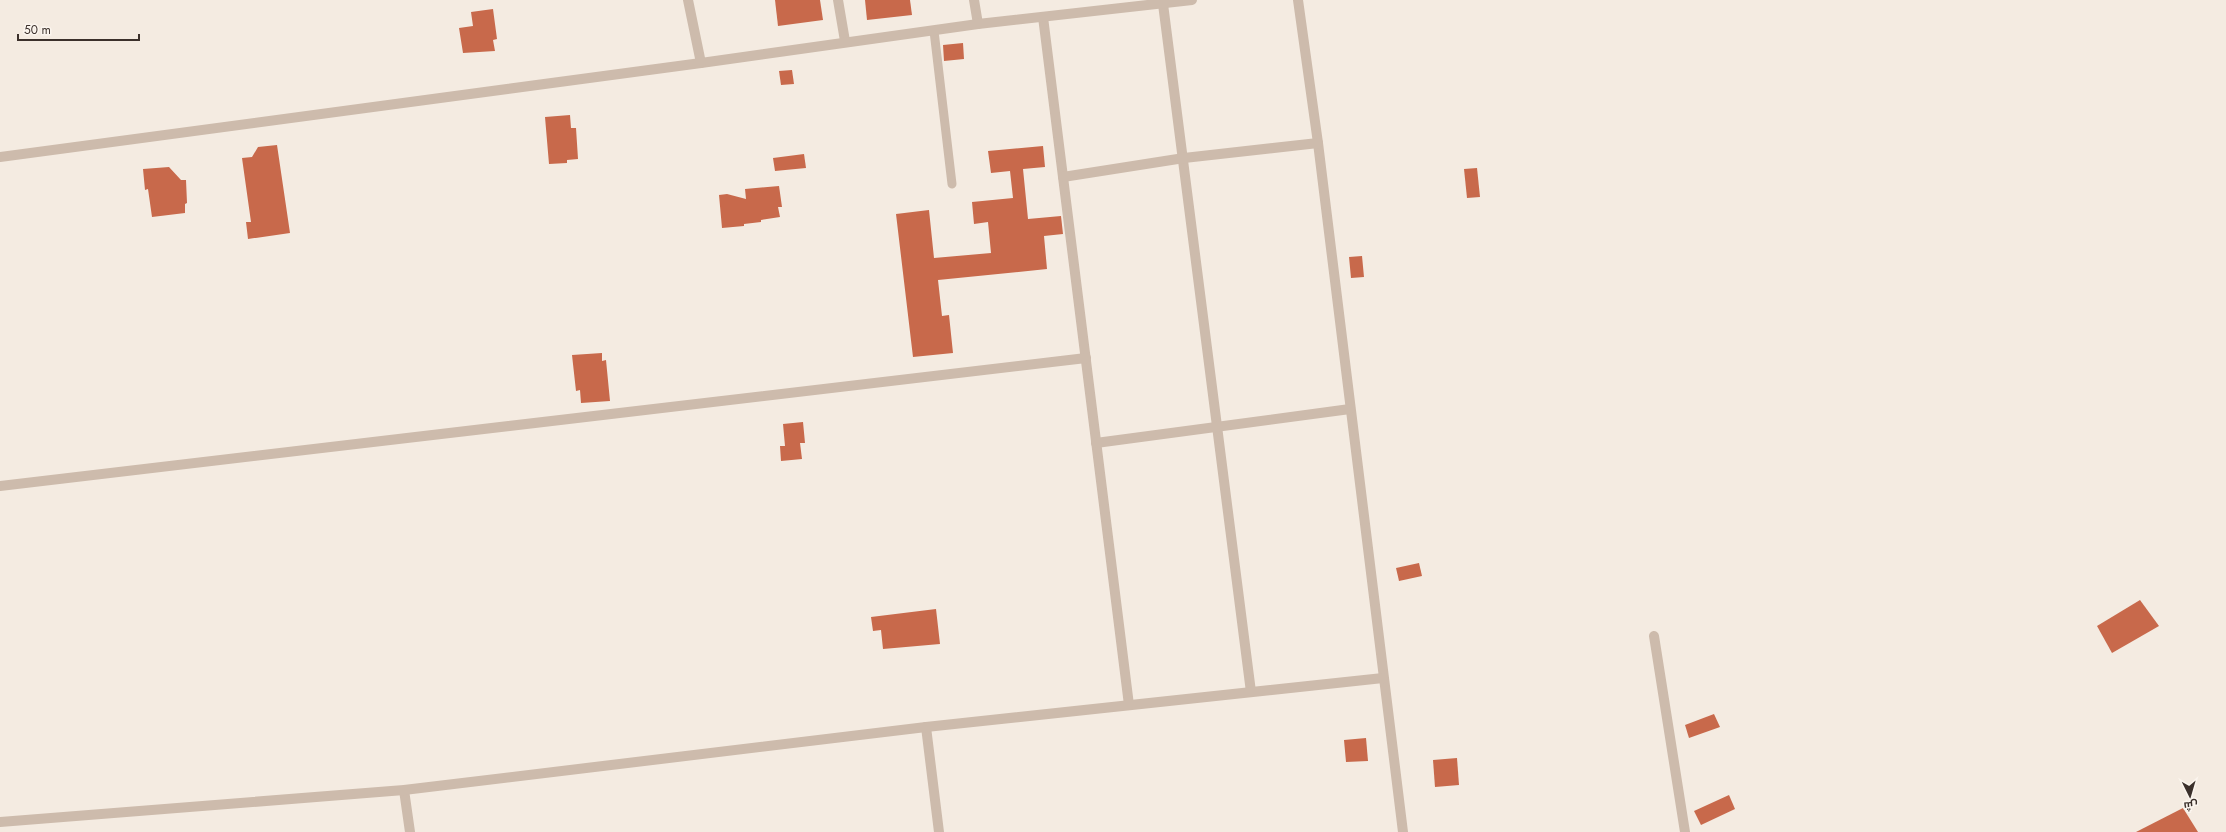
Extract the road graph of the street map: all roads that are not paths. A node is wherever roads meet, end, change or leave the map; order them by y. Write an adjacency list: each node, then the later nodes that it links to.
1 (688, 0): 12 (street)
2 (838, 0): 11 (street)
3 (974, 0): 9 (street)
4 (1192, 0): 7 (street)
5 (1298, 0): 13 (street)
6 (1104, 4): 7 (street); 8 (street)
7 (1163, 4): 15 (street)
8 (1043, 17): 9 (street); 16 (street)
9 (978, 24): 10 (street)
10 (934, 31): 11 (street); 17 (lane)
11 (845, 41): 12 (street)
12 (701, 62): 14 (street)
13 (1318, 143): 15 (street); 19 (street)
14 (0, 157)
15 (1184, 158): 16 (street); 20 (street)
16 (1063, 177): 18 (street)
17 (952, 184)
18 (1086, 358): 21 (street); 22 (street)
19 (1350, 409): 20 (street); 24 (street)
20 (1218, 427): 21 (street); 25 (street)
21 (1096, 443): 26 (street)
22 (0, 486)
23 (1654, 636): 33 (street)
24 (1383, 678): 25 (street); 32 (street)
25 (1251, 692): 26 (street)
26 (1129, 705): 27 (street)
27 (926, 727): 28 (street); 31 (street)
28 (404, 790): 29 (street); 30 (street)
29 (0, 822)
30 (410, 832)
31 (939, 832)
32 (1403, 832)
33 (1685, 832)

